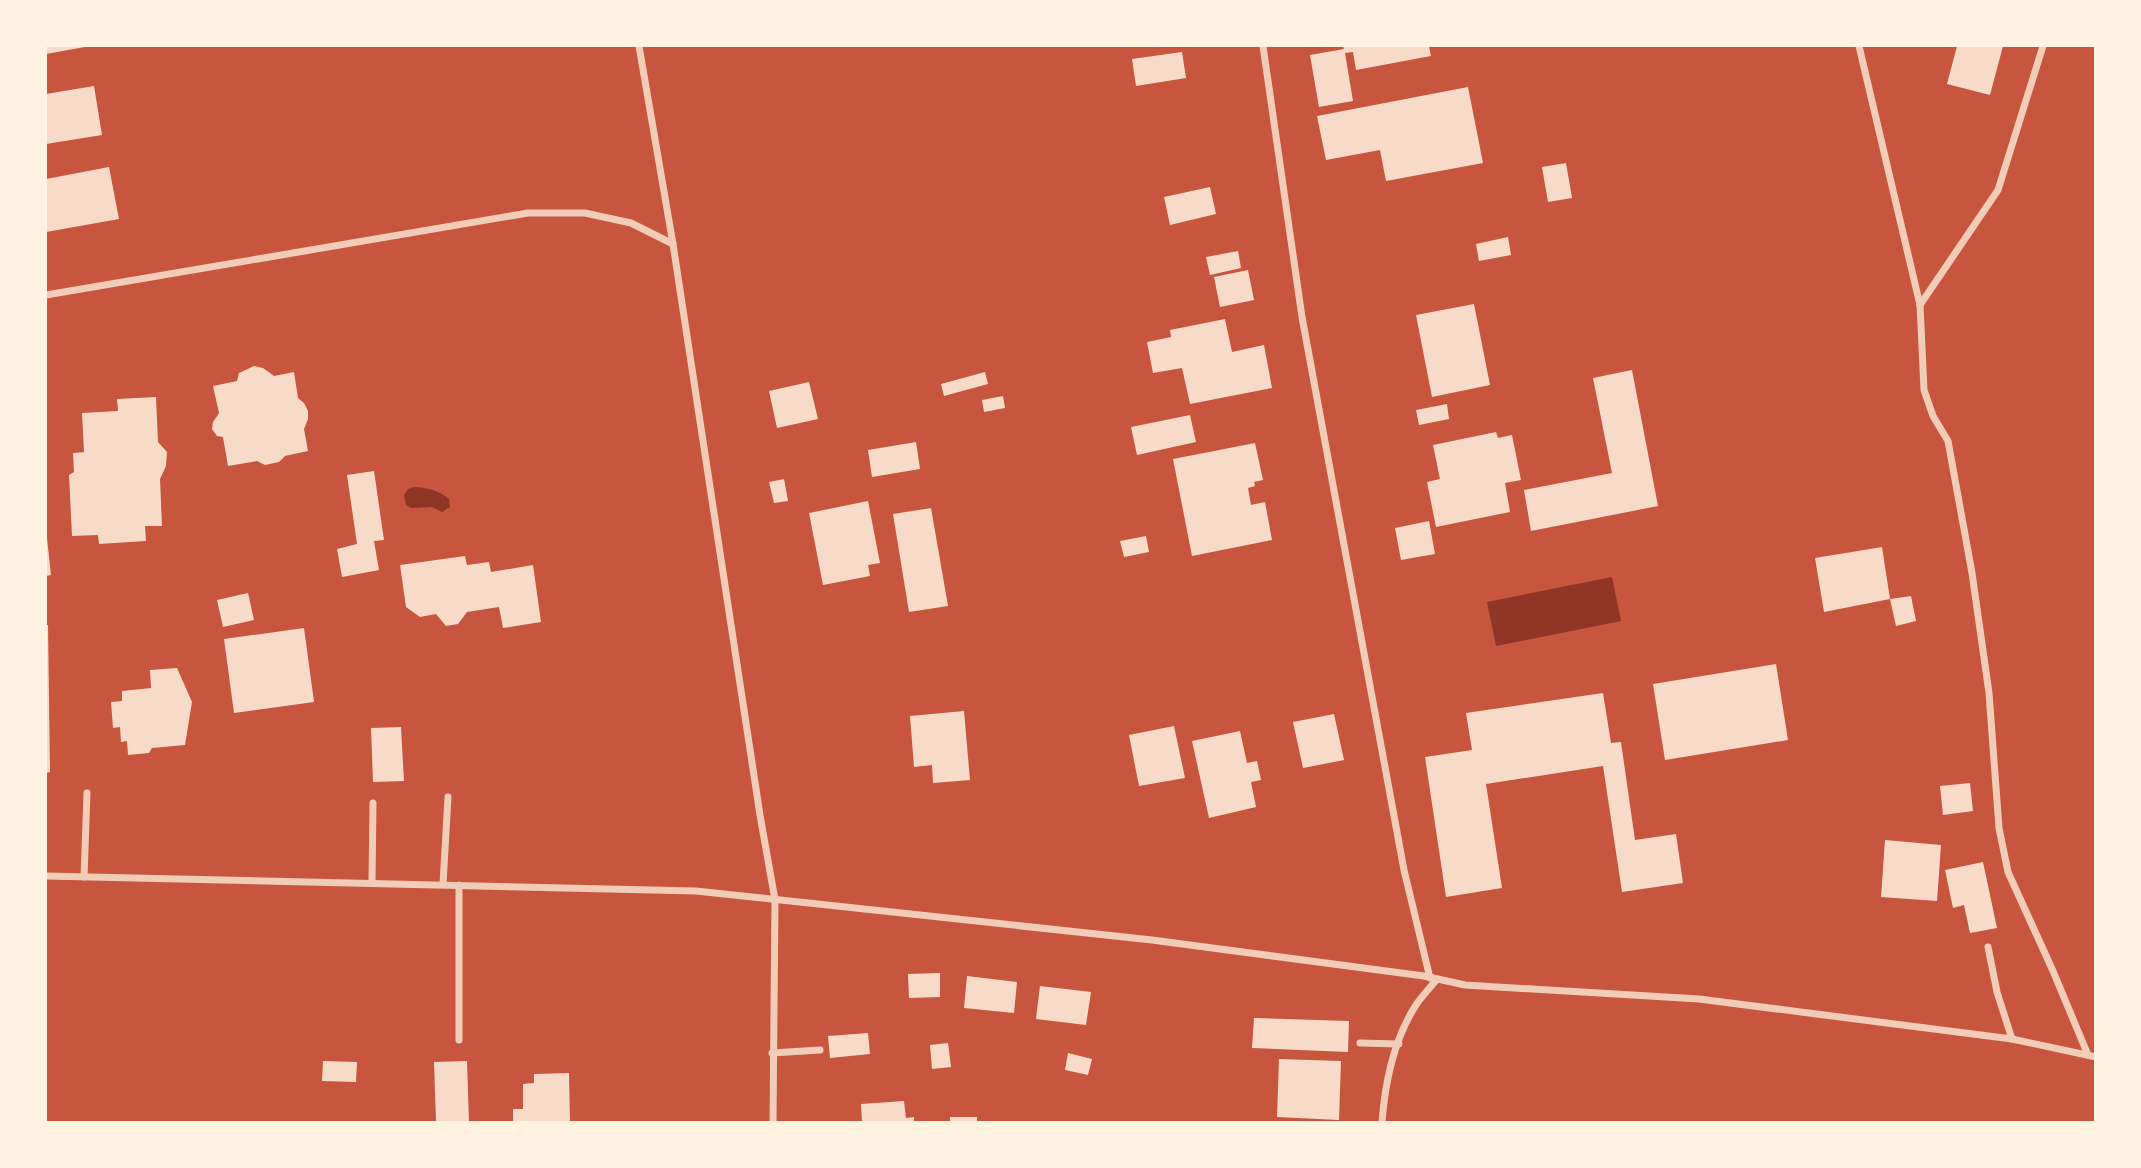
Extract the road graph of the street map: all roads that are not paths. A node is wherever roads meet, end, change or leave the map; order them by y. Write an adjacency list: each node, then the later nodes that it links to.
1 (639, 46): 5 (street)
2 (1263, 46): 18 (street)
3 (1859, 46): 7 (street)
4 (2043, 46): 7 (street)
5 (673, 244): 6 (street); 16 (street)
6 (46, 295)
7 (1920, 305): 25 (street)
8 (87, 793): 12 (street)
9 (448, 797): 14 (street)
10 (373, 803): 13 (street)
11 (46, 876): 12 (street)
12 (84, 877): 13 (street)
13 (372, 882): 14 (street)
14 (443, 884): 15 (street)
15 (459, 884): 16 (street); 20 (street)
16 (775, 900): 18 (street); 24 (street)
17 (1988, 947): 19 (street)
18 (1434, 979): 19 (street); 22 (street)
19 (2011, 1039): 25 (street)
20 (459, 1040)
21 (1360, 1043): 22 (street)
22 (1399, 1044): 27 (street)
23 (820, 1050): 24 (street)
24 (772, 1053): 26 (street)
25 (2092, 1056)
26 (773, 1122)
27 (1382, 1122)

